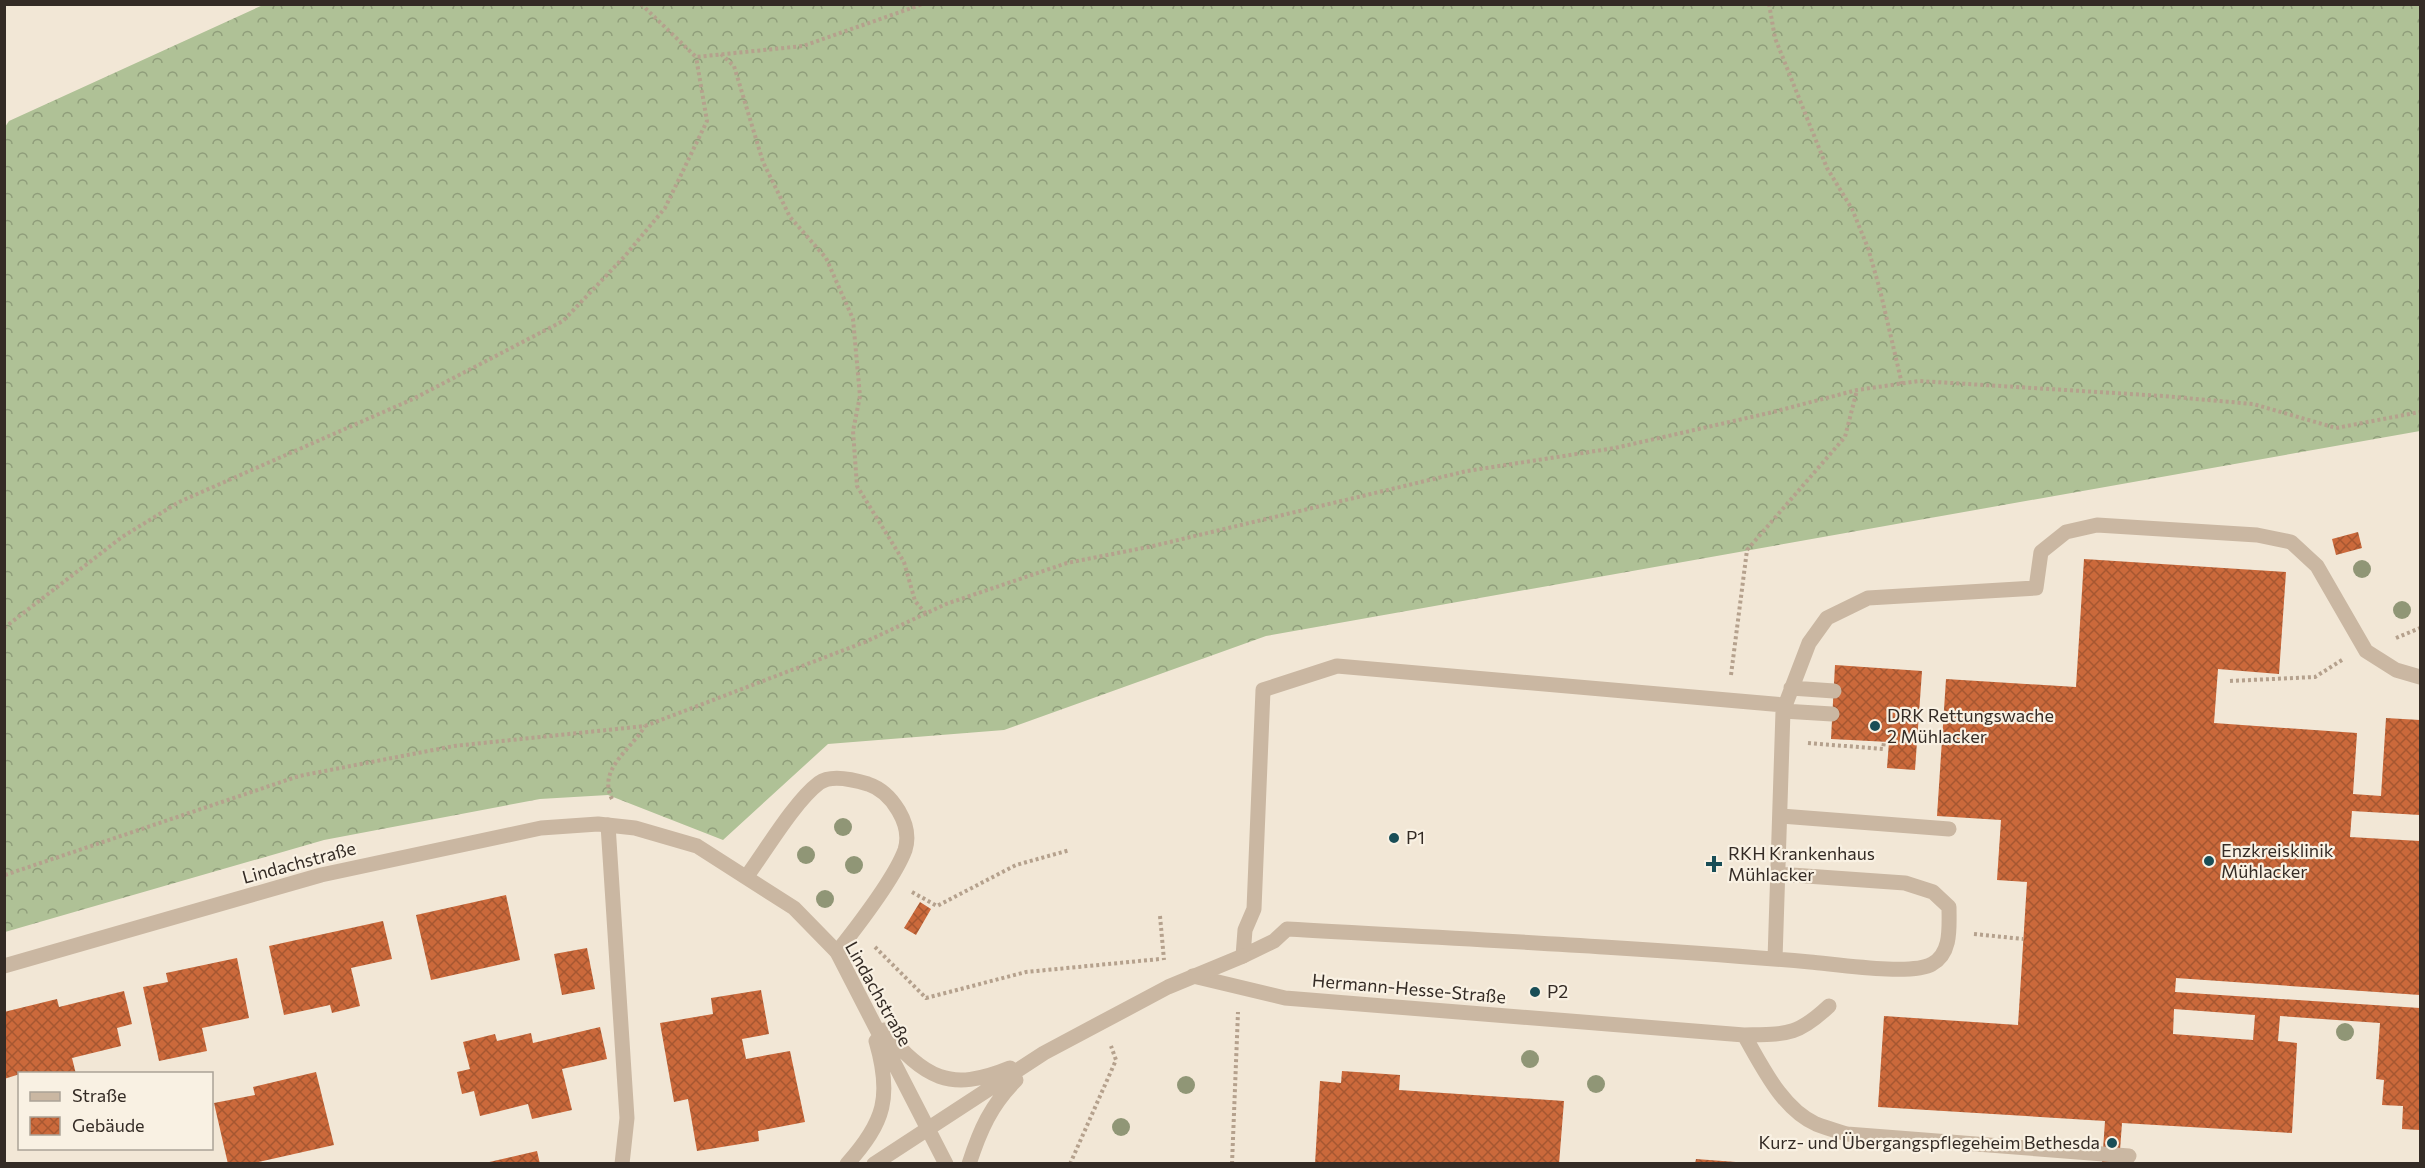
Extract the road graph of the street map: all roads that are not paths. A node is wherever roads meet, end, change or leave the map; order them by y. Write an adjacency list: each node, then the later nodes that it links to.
1 (2421, 677): 2 (street)
2 (1791, 688): 3 (street); 4 (street)
3 (1834, 691)
4 (1784, 708): 5 (street); 6 (street); 12 (street)
5 (1832, 714)
6 (1780, 816): 8 (street); 9 (street)
7 (616, 826): 10 (street, Lindachstraße); 14 (street, Lindachstraße); 22 (street)
8 (1949, 829)
9 (1777, 874): 13 (street); 13 (street)
10 (747, 876): 11 (street, Lindachstraße); 11 (street)
11 (837, 952): 17 (street, Lindachstraße)
12 (1244, 956): 13 (street); 15 (street)
13 (1775, 958)
14 (4, 966)
15 (1193, 976): 18 (street, Hermann-Hesse-Straße); 19 (street)
16 (1829, 1006): 18 (street, Hermann-Hesse-Straße)
17 (866, 1010): 19 (street); 20 (street, Lindachstraße); 23 (street)
18 (1744, 1035): 21 (street)
19 (1044, 1053): 20 (street); 26 (street)
20 (929, 1130): 24 (street); 25 (street)
21 (2129, 1156)
22 (622, 1164)
23 (847, 1164)
24 (874, 1164)
25 (946, 1164)
26 (969, 1164)

